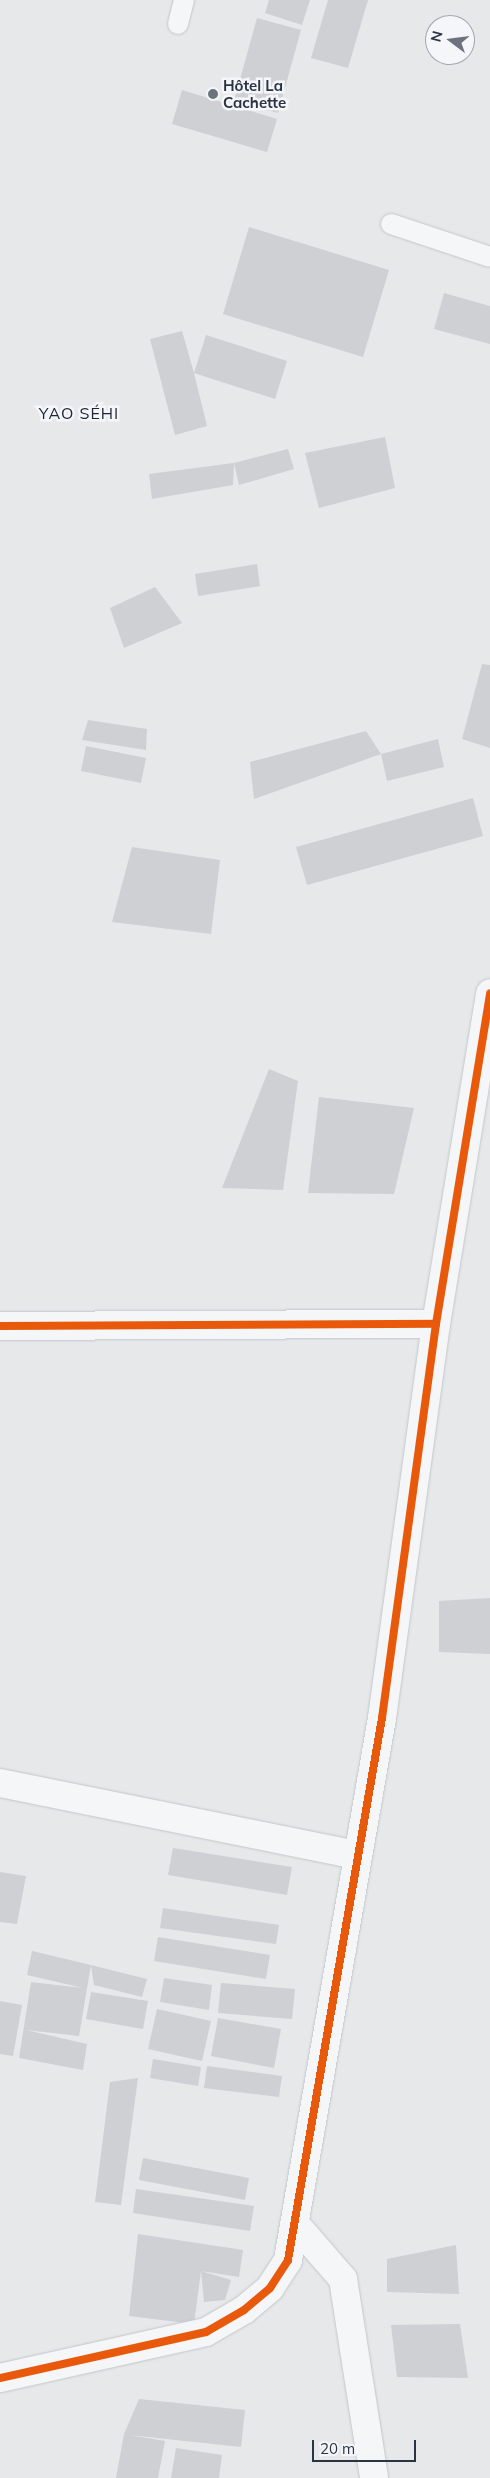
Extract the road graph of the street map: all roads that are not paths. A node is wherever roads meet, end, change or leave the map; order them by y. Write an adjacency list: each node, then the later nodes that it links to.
1 (184, 0): 2 (lane)
2 (178, 24)
3 (391, 224): 4 (lane)
4 (490, 257)
5 (490, 993): 6 (street)
6 (436, 1324): 7 (street); 9 (street)
7 (0, 1326)
8 (0, 1783): 9 (street)
9 (358, 1855): 10 (street)
10 (297, 2226): 11 (street); 12 (street)
11 (0, 2378)
12 (374, 2478)

